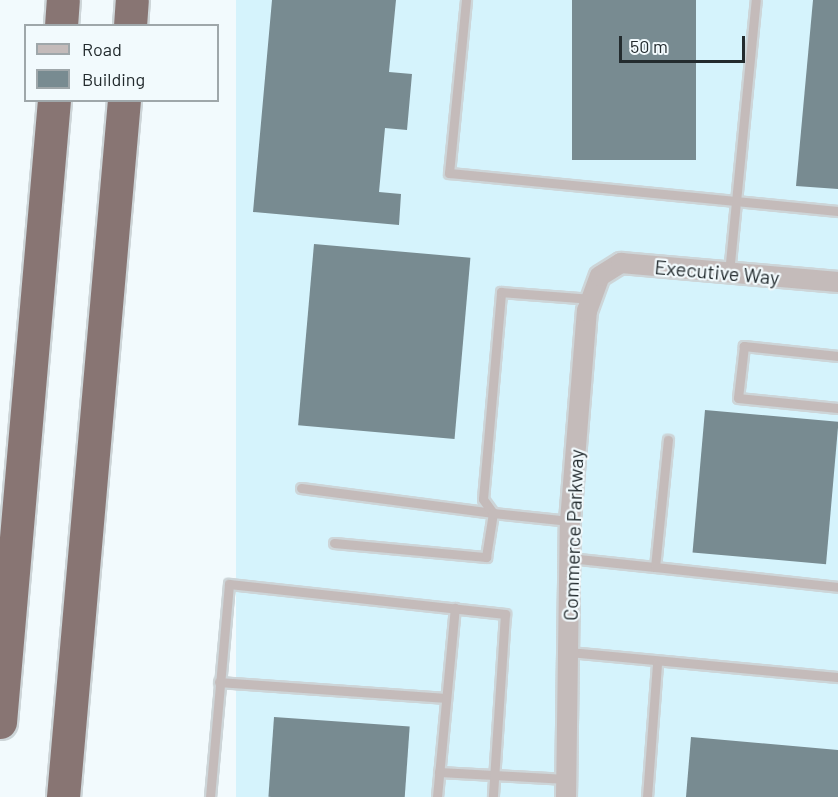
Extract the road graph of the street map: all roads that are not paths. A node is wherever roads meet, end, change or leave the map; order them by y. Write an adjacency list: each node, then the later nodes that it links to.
1 (63, 0): 5 (highway)
2 (132, 0): 6 (highway)
3 (466, 0): 9 (lane)
4 (756, 0): 9 (lane)
5 (61, 24)
6 (130, 24)
7 (54, 102): 31 (highway)
8 (124, 102): 35 (highway)
9 (735, 201): 10 (lane); 11 (lane)
10 (838, 211)
11 (729, 273): 12 (street, Executive Way); 13 (street, Executive Way)
12 (600, 276): 14 (street, Commerce Parkway)
13 (838, 282)
14 (591, 299): 19 (lane); 20 (street, Commerce Parkway)
15 (838, 356): 16 (lane)
16 (838, 408)
17 (668, 440): 23 (lane)
18 (301, 488): 19 (lane)
19 (493, 513): 20 (lane); 21 (lane)
20 (570, 521): 22 (street, Commerce Parkway)
21 (334, 543)
22 (569, 558): 23 (lane); 26 (street, Commerce Parkway)
23 (655, 567): 24 (lane)
24 (838, 587)
25 (455, 609): 29 (lane); 30 (lane); 33 (lane)
26 (568, 652): 27 (lane); 34 (street, Commerce Parkway)
27 (657, 663): 28 (lane); 39 (lane)
28 (838, 677)
29 (219, 682): 30 (lane); 36 (lane)
30 (445, 698): 32 (lane)
31 (0, 722)
32 (439, 772): 33 (lane); 37 (lane)
33 (494, 777): 34 (lane); 38 (lane)
34 (567, 788)
35 (63, 797)
36 (210, 797)
37 (437, 797)
38 (493, 797)
39 (647, 797)

